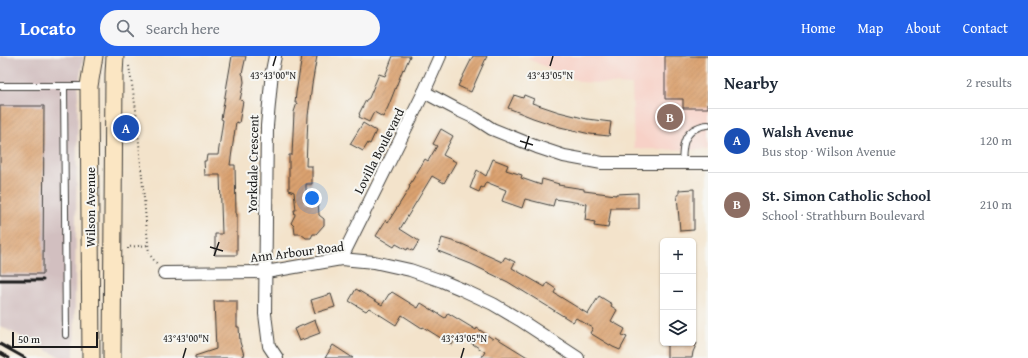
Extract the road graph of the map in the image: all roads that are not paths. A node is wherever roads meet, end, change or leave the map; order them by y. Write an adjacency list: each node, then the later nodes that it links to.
1 (87, 56): 8 (street, Wilson Avenue)
2 (94, 56): 8 (main road)
3 (275, 56): 14 (street, Yorkdale Crescent)
4 (440, 56): 9 (street, Lovilla Boulevard)
5 (122, 60): 18 (main road, Wilson Avenue)
6 (0, 86): 7 (lane)
7 (64, 86): 8 (lane); 16 (lane)
8 (89, 86): 17 (main road, Wilson Avenue)
9 (424, 92): 11 (street); 13 (street, Lovilla Boulevard)
10 (708, 125): 11 (lane)
11 (682, 163): 12 (street)
12 (708, 163)
13 (341, 259): 14 (street, Ann Arbour Road); 20 (street, Ann Arbour Road)
14 (266, 272): 15 (street, Ann Arbour Road); 19 (street, Yorkdale Crescent)
15 (164, 273)
16 (66, 335)
17 (91, 358)
18 (112, 358)
19 (277, 358)
20 (578, 358)

